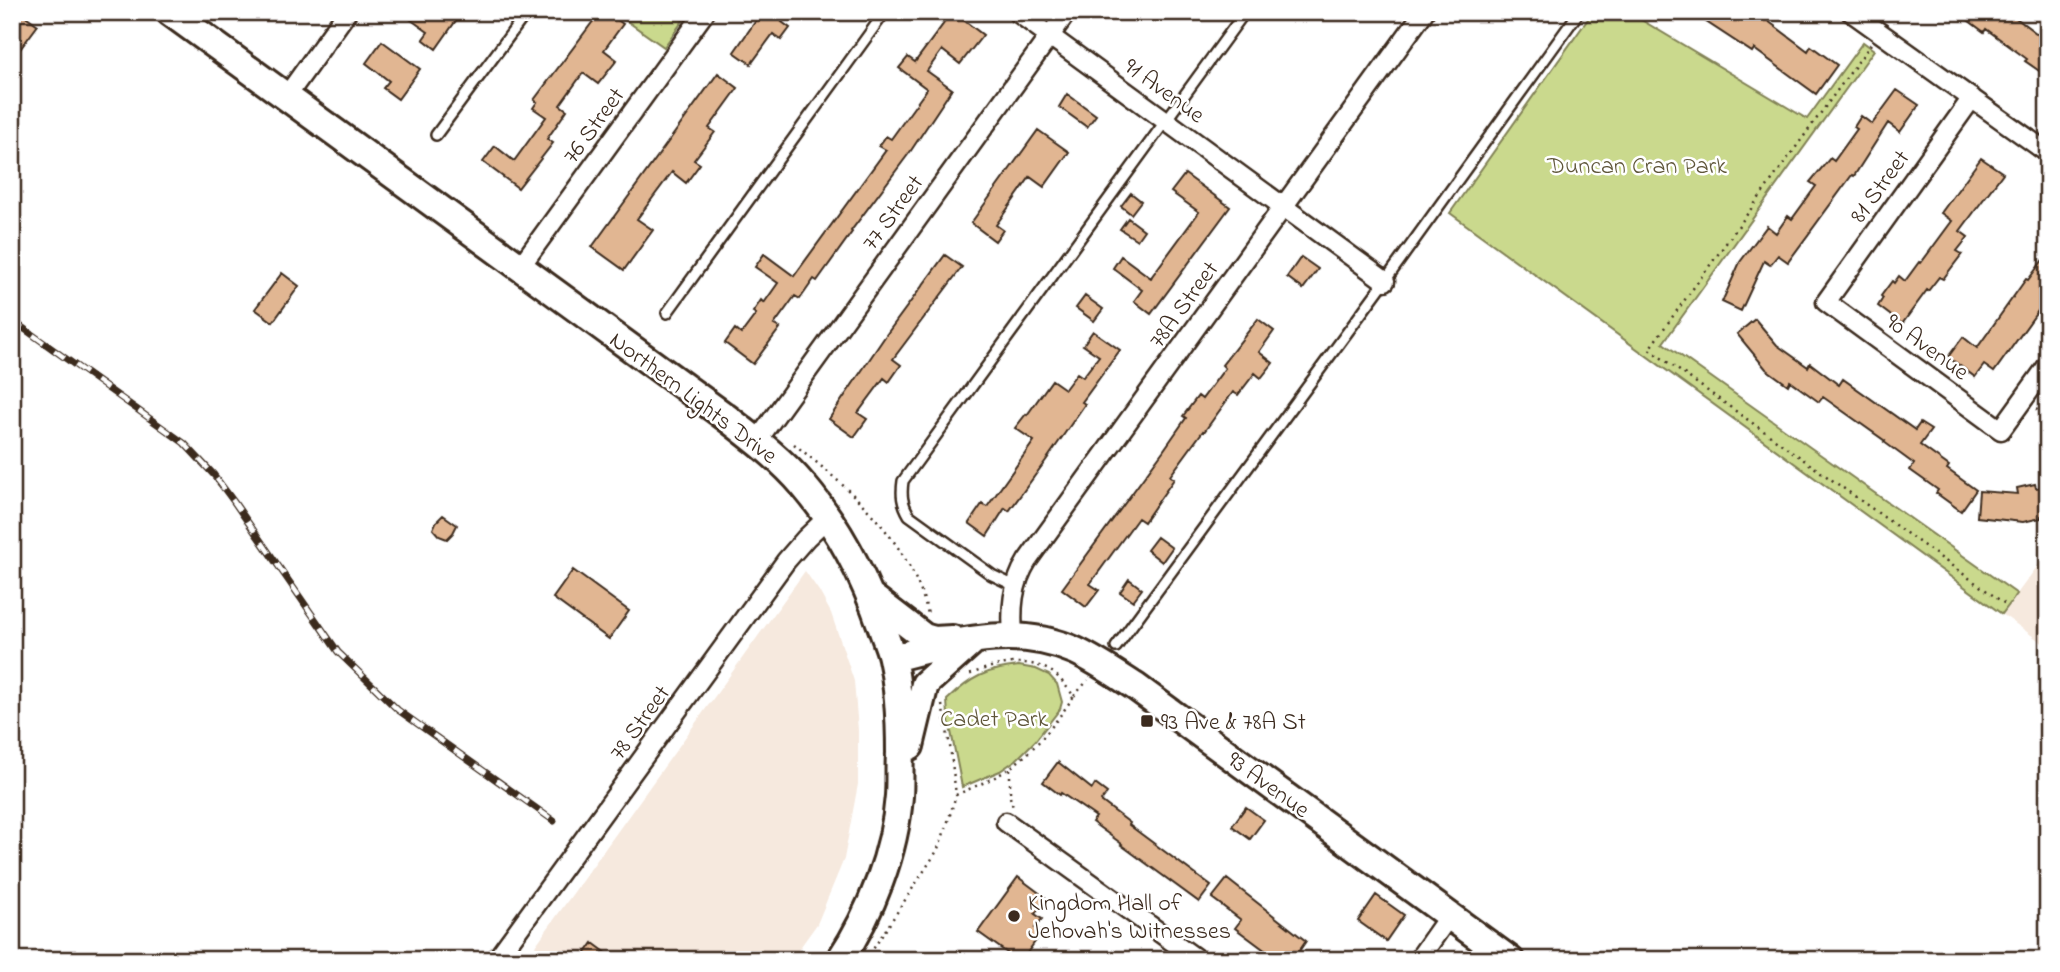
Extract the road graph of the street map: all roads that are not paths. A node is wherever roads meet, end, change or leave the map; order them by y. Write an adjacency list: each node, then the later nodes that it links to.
1 (170, 12): 13 (main road, Northern Lights Drive)
2 (347, 12): 13 (street)
3 (527, 12): 16 (lane)
4 (705, 12): 19 (street, 76 Street)
5 (885, 12): 22 (lane)
6 (1017, 12): 12 (street, 91 Avenue)
7 (1067, 12): 12 (street, 77 Street)
8 (1245, 12): 15 (lane)
9 (1424, 12): 18 (street, 78A Street)
10 (1579, 12): 20 (lane)
11 (1851, 12): 14 (street)
12 (1050, 36): 15 (street, 91 Avenue); 24 (street, 77 Street)
13 (286, 96): 19 (main road, Northern Lights Drive)
14 (1972, 98): 17 (street); 21 (street, 81 Street)
15 (1166, 121): 18 (street, 91 Avenue); 26 (lane)
16 (436, 135)
17 (2048, 153)
18 (1284, 206): 20 (street, 91 Avenue); 26 (street, 78A Street)
19 (520, 267): 24 (main road, Northern Lights Drive)
20 (1385, 281): 30 (lane)
21 (1826, 302): 23 (street, 90 Avenue)
22 (667, 313)
23 (2048, 365)
24 (757, 441): 25 (main road, Northern Lights Drive)
25 (827, 519): 27 (main road, Northern Lights Drive); 35 (street, 78 Street)
26 (1014, 586): 28 (street, 78A Street)
27 (871, 596): 29 (main road); 31 (main road, Northern Lights Drive)
28 (1013, 636): 29 (main road, 93 Avenue); 34 (main road, 93 Avenue)
29 (975, 639): 31 (main road, 93 Avenue); 32 (main road)
30 (1116, 647)
31 (892, 657): 32 (main road, Northern Lights Drive)
32 (899, 796): 36 (main road, Northern Lights Drive)
33 (1006, 822): 37 (street)
34 (1450, 916): 38 (street); 39 (main road, 93 Avenue)
35 (496, 960)
36 (840, 960)
37 (1198, 960)
38 (1418, 960)
39 (1510, 960)

